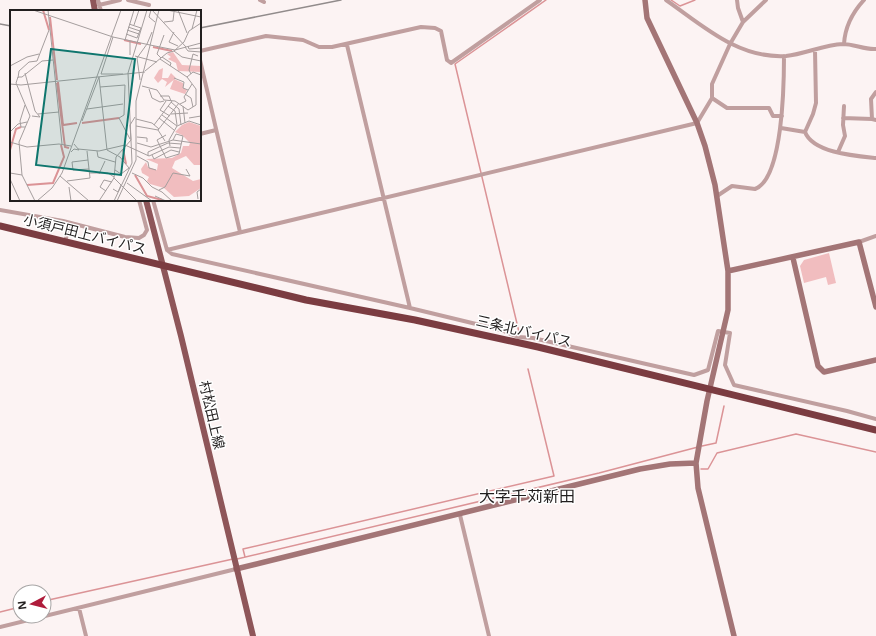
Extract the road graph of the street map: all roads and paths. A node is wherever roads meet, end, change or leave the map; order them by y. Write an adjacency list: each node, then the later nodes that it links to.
1 (93, 0): 13 (main road)
2 (120, 0): 13 (street)
3 (128, 0): 12 (street)
4 (260, 0): 11 (street)
5 (540, 0): 17 (street)
6 (644, 0): 29 (street)
7 (666, 0): 15 (street)
8 (737, 0): 14 (street)
9 (766, 0): 14 (street)
10 (864, 0): 16 (street)
11 (264, 2)
12 (150, 5)
13 (97, 6)
14 (743, 22): 15 (street)
15 (730, 44): 21 (street); 24 (street)
16 (844, 44): 18 (street); 19 (street)
17 (347, 45): 20 (street); 37 (street)
18 (876, 49)
19 (815, 50): 21 (street); 32 (street)
20 (201, 51)
21 (784, 56): 26 (street)
22 (201, 64): 31 (street)
23 (876, 92): 28 (street)
24 (712, 98): 26 (street); 29 (street)
25 (844, 106): 27 (street)
26 (782, 116): 30 (street)
27 (843, 118): 28 (street); 34 (street)
28 (874, 120)
29 (697, 123): 36 (street); 37 (street)
30 (781, 128): 32 (street); 36 (street)
31 (216, 130): 33 (street); 44 (street)
32 (805, 132): 34 (street)
33 (201, 134)
34 (838, 152): 35 (street)
35 (876, 158)
36 (717, 196): 51 (street)
37 (385, 197): 44 (street); 53 (street)
38 (139, 201): 42 (street)
39 (146, 201): 50 (main road, 村松田上線)
40 (153, 201): 48 (street)
41 (0, 210): 42 (street)
42 (70, 223): 46 (street)
43 (0, 226): 46 (highway, 小須戸田上バイパス)
44 (240, 232): 48 (street)
45 (876, 236): 47 (street)
46 (65, 242): 50 (highway, 小須戸田上バイパス)
47 (859, 242): 49 (street); 52 (street)
48 (167, 250): 53 (street)
49 (793, 258): 51 (street); 55 (street)
50 (164, 267): 56 (highway, 三条北バイパス); 61 (main road, 村松田上線)
51 (728, 271): 54 (street)
52 (876, 307)
53 (410, 308): 54 (street)
54 (723, 331): 56 (street); 57 (street)
55 (876, 360)
56 (710, 391): 58 (highway, 三条北バイパス); 59 (street)
57 (876, 419)
58 (876, 430)
59 (696, 463): 60 (street); 67 (street)
60 (460, 515): 61 (street); 66 (street)
61 (236, 566): 62 (street); 65 (main road, 村松田上線)
62 (79, 608): 63 (street); 64 (street)
63 (0, 627)
64 (86, 636)
65 (253, 636)
66 (489, 636)
67 (734, 636)

